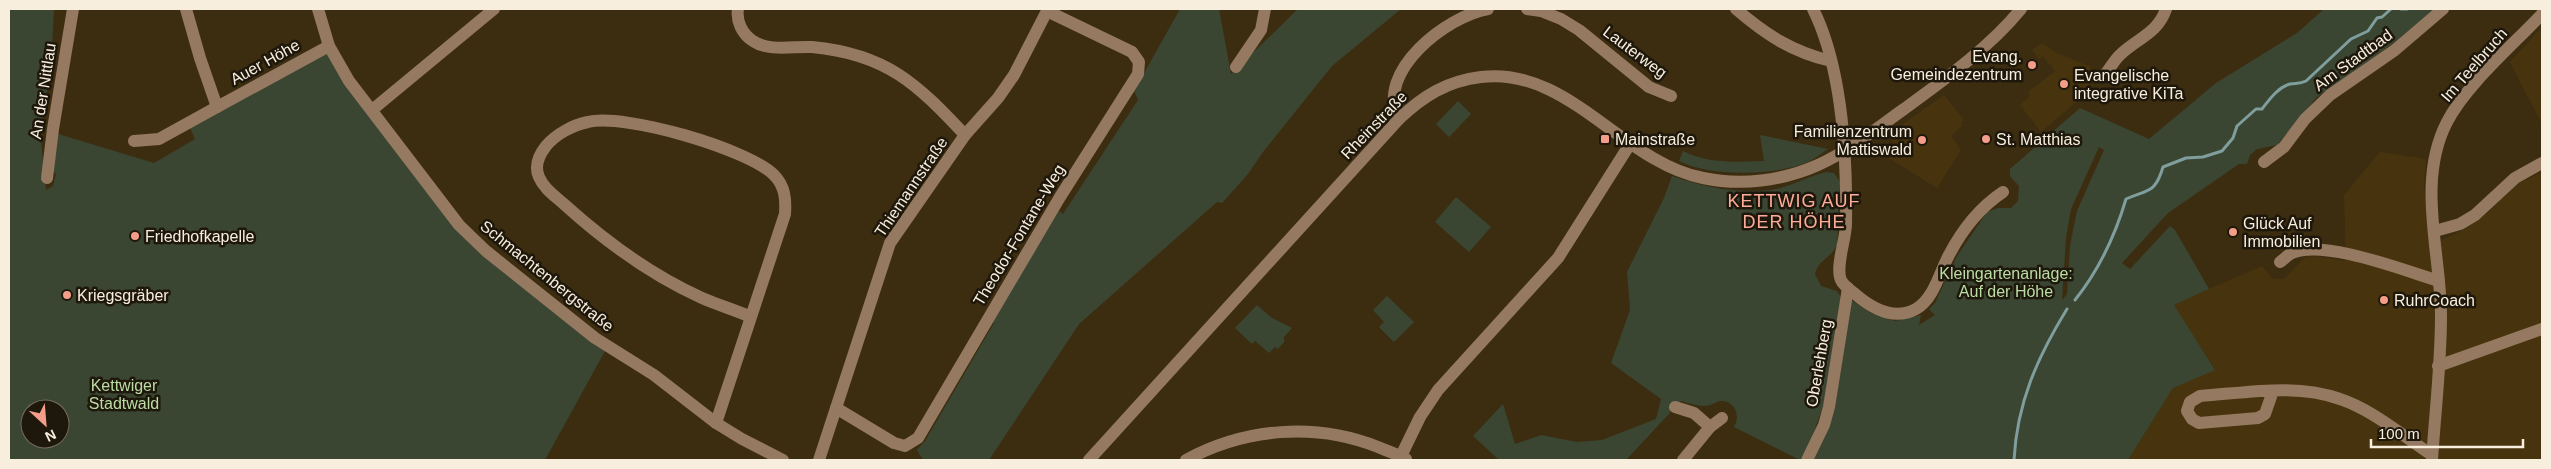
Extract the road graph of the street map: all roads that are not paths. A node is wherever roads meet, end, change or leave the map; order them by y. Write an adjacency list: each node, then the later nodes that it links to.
1 (73, 9): 30 (street, An der Nittlau)
2 (186, 9): 21 (street, Auer Höhe)
3 (318, 9): 16 (street, Schmachtenbergstraße)
4 (494, 9): 22 (street)
5 (738, 9): 24 (street)
6 (1265, 9): 18 (street)
7 (1488, 9): 23 (street)
8 (1527, 9): 20 (street, Lauterweg)
9 (1736, 9): 17 (street)
10 (1812, 9): 17 (street)
11 (2021, 9): 27 (street, Rheinstraße)
12 (2166, 9): 19 (street)
13 (2443, 9): 28 (street, Am Stadtbad)
14 (1047, 10): 24 (street, Thiemannstraße); 41 (street, Theodor-Fontane-Weg)
15 (2542, 14): 32 (street, Im Teelbruch)
16 (329, 46): 21 (street, Auer Höhe); 22 (street, Schmachtenbergstraße)
17 (1831, 61): 27 (street)
18 (1236, 67)
19 (2106, 73)
20 (1671, 96)
21 (217, 107): 25 (street, Auer Höhe)
22 (372, 110): 43 (street, Schmachtenbergstraße)
23 (1399, 119): 26 (street, Rheinstraße); 50 (street, Rheinstraße)
24 (965, 135): 41 (street, Thiemannstraße)
25 (134, 141)
26 (1630, 144): 27 (street, Rheinstraße); 46 (street)
27 (1844, 151): 35 (street)
28 (2264, 162)
29 (2542, 163): 32 (street)
30 (47, 178)
31 (2002, 192): 35 (street)
32 (2435, 231): 34 (street, Im Teelbruch)
33 (2280, 262): 34 (street)
34 (2439, 281): 38 (street, Im Teelbruch)
35 (1848, 288): 52 (street, Oberlehberg)
36 (751, 317): 36 (street); 43 (street)
37 (2542, 329): 38 (street)
38 (2438, 366): 45 (street, Im Teelbruch)
39 (2273, 392): 39 (street, Im Teelbruch); 45 (street, Im Teelbruch)
40 (1674, 407): 44 (street)
41 (836, 408): 49 (street, Thiemannstraße)
42 (1722, 418): 44 (street)
43 (716, 422): 48 (street, Schmachtenbergstraße)
44 (1710, 427): 47 (street)
45 (2432, 457)
46 (1404, 458): 51 (street)
47 (1687, 459)
48 (783, 460)
49 (819, 460)
50 (1089, 460)
51 (1186, 460)
52 (1807, 460)

